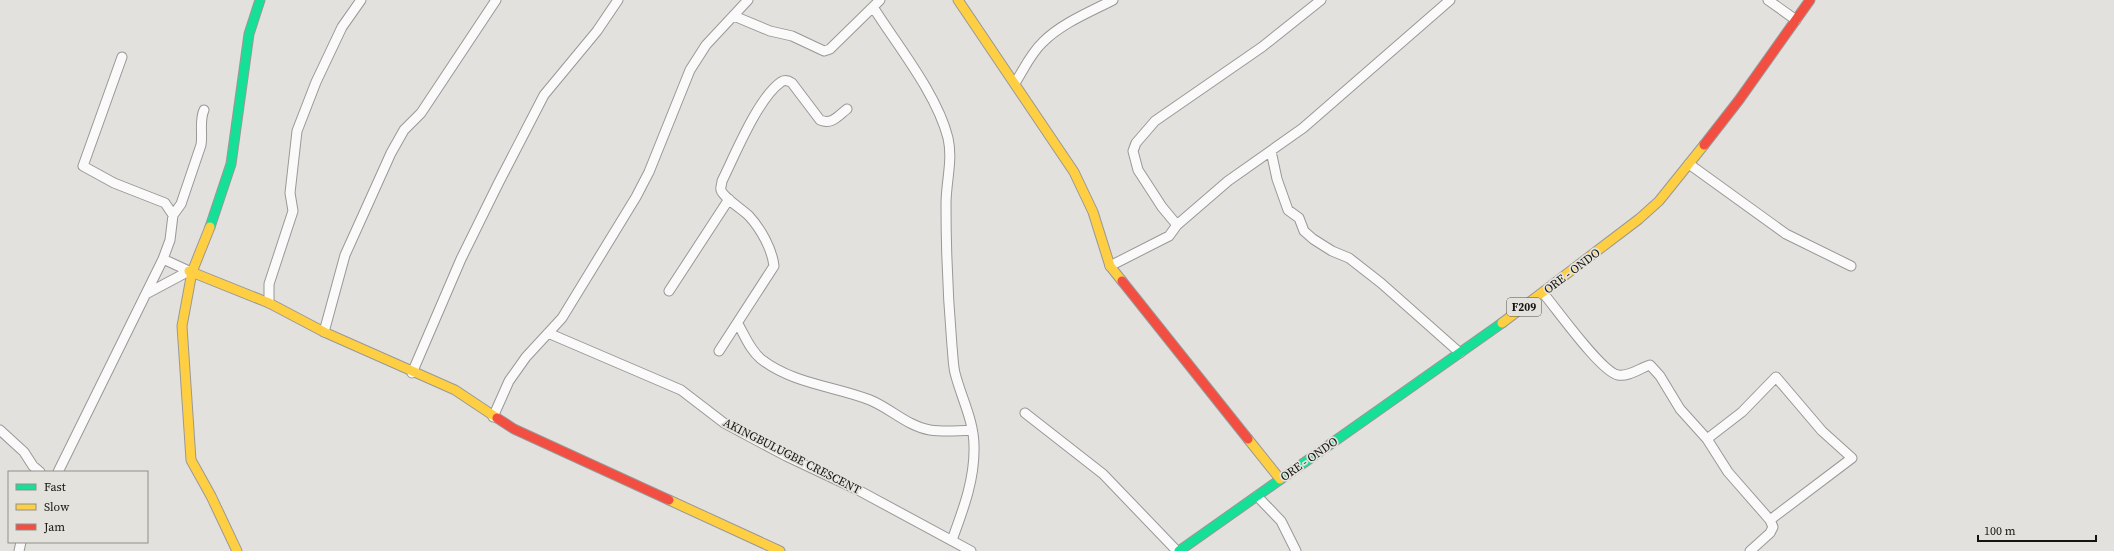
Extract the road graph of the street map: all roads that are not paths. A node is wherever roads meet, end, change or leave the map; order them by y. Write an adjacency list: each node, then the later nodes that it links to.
1 (260, 0): 28 (street)
2 (361, 0): 32 (street)
3 (496, 0): 34 (street)
4 (618, 0): 38 (street)
5 (748, 0): 14 (street)
6 (880, 0): 13 (street)
7 (958, 0): 17 (street)
8 (1113, 0): 17 (street)
9 (1322, 0): 24 (street)
10 (1450, 0): 20 (street)
11 (1768, 0): 15 (street)
12 (1810, 0): 15 (street, ORE - ONDO / F209)
13 (873, 7): 14 (street); 42 (street)
14 (734, 16): 35 (street)
15 (1796, 20): 21 (street, ORE - ONDO / F209)
16 (122, 57): 23 (street)
17 (1015, 83): 26 (street)
18 (847, 109): 22 (street)
19 (204, 110): 23 (street)
20 (1272, 151): 24 (street); 37 (street)
21 (1690, 164): 27 (street); 30 (street, ORE - ONDO / F209)
22 (729, 199): 29 (street); 33 (street)
23 (174, 215): 25 (street)
24 (1176, 225): 26 (street)
25 (163, 259): 28 (street); 31 (street)
26 (1110, 266): 46 (street)
27 (1851, 266)
28 (191, 271): 31 (street); 32 (street); 50 (street)
29 (669, 291)
30 (1543, 293): 37 (street, ORE - ONDO / F209); 43 (street)
31 (146, 294): 45 (street)
32 (268, 303): 34 (street)
33 (738, 324): 36 (street); 42 (street)
34 (324, 332): 38 (street)
35 (548, 333): 40 (street); 49 (street, AKINGBULUGBE CRESCENT)
36 (719, 351)
37 (1460, 353): 46 (street, ORE - ONDO / F209)
38 (412, 372): 40 (street)
39 (1025, 413): 53 (street)
40 (493, 417): 51 (street)
41 (0, 430): 44 (street)
42 (972, 430): 49 (street)
43 (1707, 439): 48 (street); 48 (street)
44 (39, 471)
45 (58, 471)
46 (1280, 479): 47 (street, ORE - ONDO / F209)
47 (1257, 496): 53 (street, ORE - ONDO / F209); 54 (street)
48 (1770, 520): 55 (street)
49 (952, 540): 52 (street, AKINGBULUGBE CRESCENT)
50 (237, 551)
51 (780, 551)
52 (971, 551)
53 (1178, 551)
54 (1296, 551)
55 (1750, 551)

